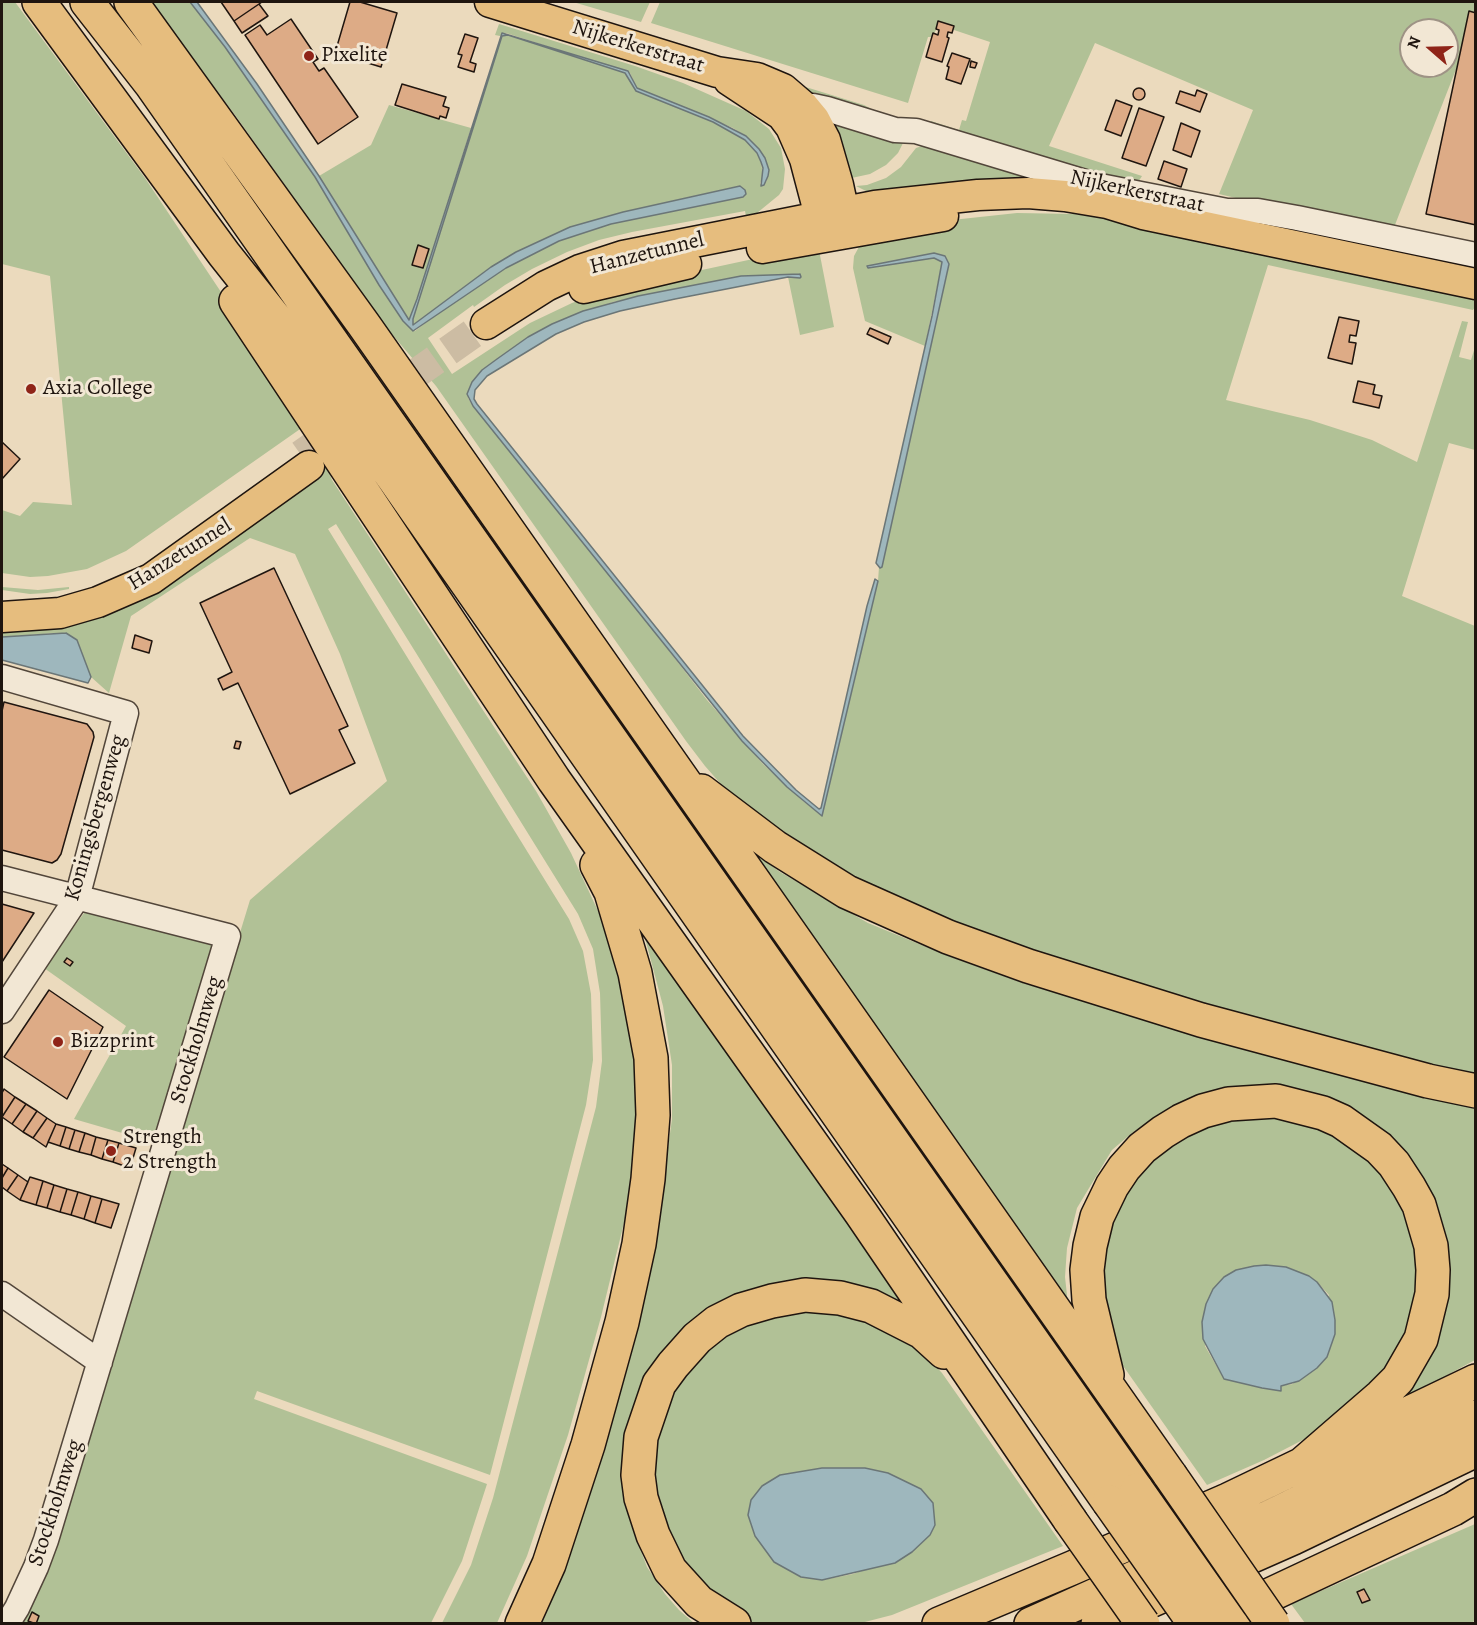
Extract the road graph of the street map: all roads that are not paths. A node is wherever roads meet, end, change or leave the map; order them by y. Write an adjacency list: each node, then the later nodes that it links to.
1 (39, 2): 7 (highway)
2 (87, 2): 28 (highway)
3 (131, 2): 14 (highway)
4 (490, 2): 5 (main road, Nijkerkerstraat)
5 (793, 111): 6 (main road, Nijkerkerstraat); 8 (street, Nijkerkerstraat)
6 (834, 225): 9 (main road, Nijkerkerstraat); 10 (main road, Hanzetunnel)
7 (224, 254): 15 (highway); 28 (highway)
8 (1476, 255)
9 (1476, 284)
10 (490, 330)
11 (2, 597): 12 (main road, Hanzetunnel)
12 (2, 617)
13 (2, 677): 17 (street, Koningsbergenweg)
14 (670, 764): 19 (highway); 23 (highway)
15 (554, 780): 24 (highway); 31 (highway)
16 (2, 878): 17 (street)
17 (77, 898): 18 (street, Koningsbergenweg); 21 (street, Stockholmweg)
18 (2, 1011)
19 (1476, 1091)
20 (2, 1294): 21 (street)
21 (100, 1362): 30 (street, Stockholmweg)
22 (1476, 1381): 27 (highway)
23 (1109, 1389): 27 (highway); 40 (highway, bridge)
24 (997, 1412): 32 (highway); 36 (highway, bridge)
25 (1476, 1417): 34 (highway)
26 (1476, 1450): 35 (highway)
27 (1299, 1467): 33 (highway)
28 (1123, 1496): 37 (highway, bridge); 39 (highway, bridge)
29 (1468, 1503): 38 (highway)
30 (9, 1609)
31 (522, 1623)
32 (734, 1623)
33 (939, 1623)
34 (1031, 1623)
35 (1098, 1623)
36 (1143, 1623)
37 (1195, 1623)
38 (1208, 1623)
39 (1231, 1623)
40 (1273, 1623)

